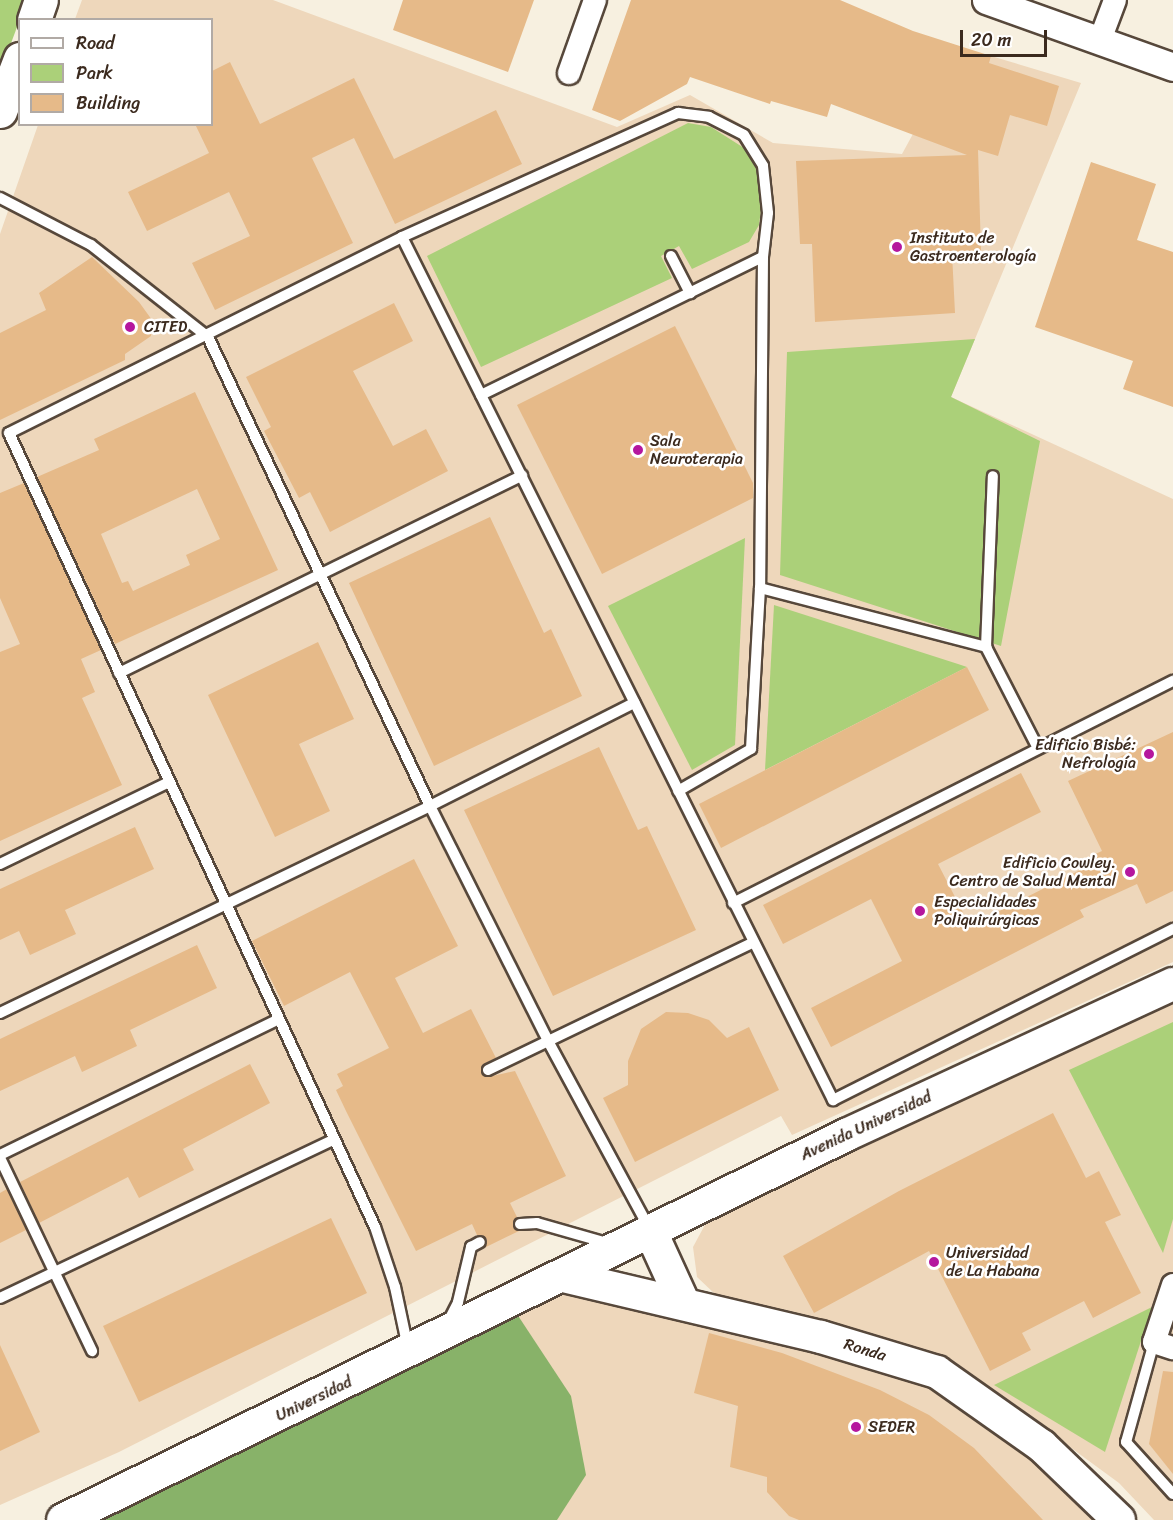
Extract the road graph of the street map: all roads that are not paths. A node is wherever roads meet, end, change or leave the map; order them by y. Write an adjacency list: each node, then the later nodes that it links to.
1 (41, 0): 5 (main road)
2 (595, 0): 9 (street)
3 (986, 0): 6 (street)
4 (1114, 0): 6 (street)
5 (35, 18)
6 (1100, 40): 8 (street)
7 (18, 64): 10 (main road)
8 (1173, 67)
9 (570, 73)
10 (0, 111)
11 (0, 198): 16 (lane)
12 (402, 237): 14 (lane); 16 (lane); 17 (lane)
13 (671, 256): 15 (lane)
14 (763, 257): 15 (lane); 21 (lane)
15 (690, 293): 17 (lane)
16 (208, 337): 20 (lane); 23 (lane)
17 (481, 395): 18 (lane)
18 (522, 476): 20 (lane); 25 (lane)
19 (993, 476): 22 (lane)
20 (319, 573): 23 (lane); 29 (lane)
21 (760, 588): 22 (lane); 28 (lane)
22 (986, 647): 26 (lane)
23 (119, 673): 27 (lane)
24 (1173, 681): 26 (lane)
25 (634, 703): 28 (lane); 29 (lane)
26 (1038, 748): 31 (lane)
27 (169, 782): 30 (lane); 32 (lane)
28 (678, 791): 31 (lane)
29 (430, 807): 32 (lane); 38 (lane)
30 (0, 864)
31 (733, 903): 34 (lane)
32 (225, 904): 36 (lane); 37 (lane)
33 (1173, 930): 34 (lane)
34 (752, 943): 38 (lane)
35 (1173, 984): 42 (main road, Avenida Universidad)
36 (0, 1013)
37 (279, 1019): 40 (lane); 41 (lane)
38 (548, 1041): 39 (lane); 44 (lane)
39 (488, 1070)
40 (333, 1140): 47 (lane); 55 (lane)
41 (0, 1156): 47 (lane)
42 (690, 1212): 44 (main road, Avenida Universidad); 46 (main road)
43 (520, 1224): 44 (lane)
44 (638, 1238): 46 (main road); 48 (main road, Avenida Universidad)
45 (480, 1242): 52 (lane)
46 (668, 1269): 51 (main road)
47 (55, 1271): 50 (lane); 54 (lane)
48 (563, 1276): 51 (main road, Ronda); 52 (main road, Universidad)
49 (1173, 1285): 53 (street)
50 (0, 1298)
51 (683, 1302): 58 (main road, Ronda)
52 (440, 1337): 55 (main road, Universidad)
53 (1163, 1345): 56 (lane)
54 (92, 1351)
55 (409, 1352): 57 (main road, Universidad)
56 (1173, 1494)
57 (63, 1520)
58 (1119, 1520)

